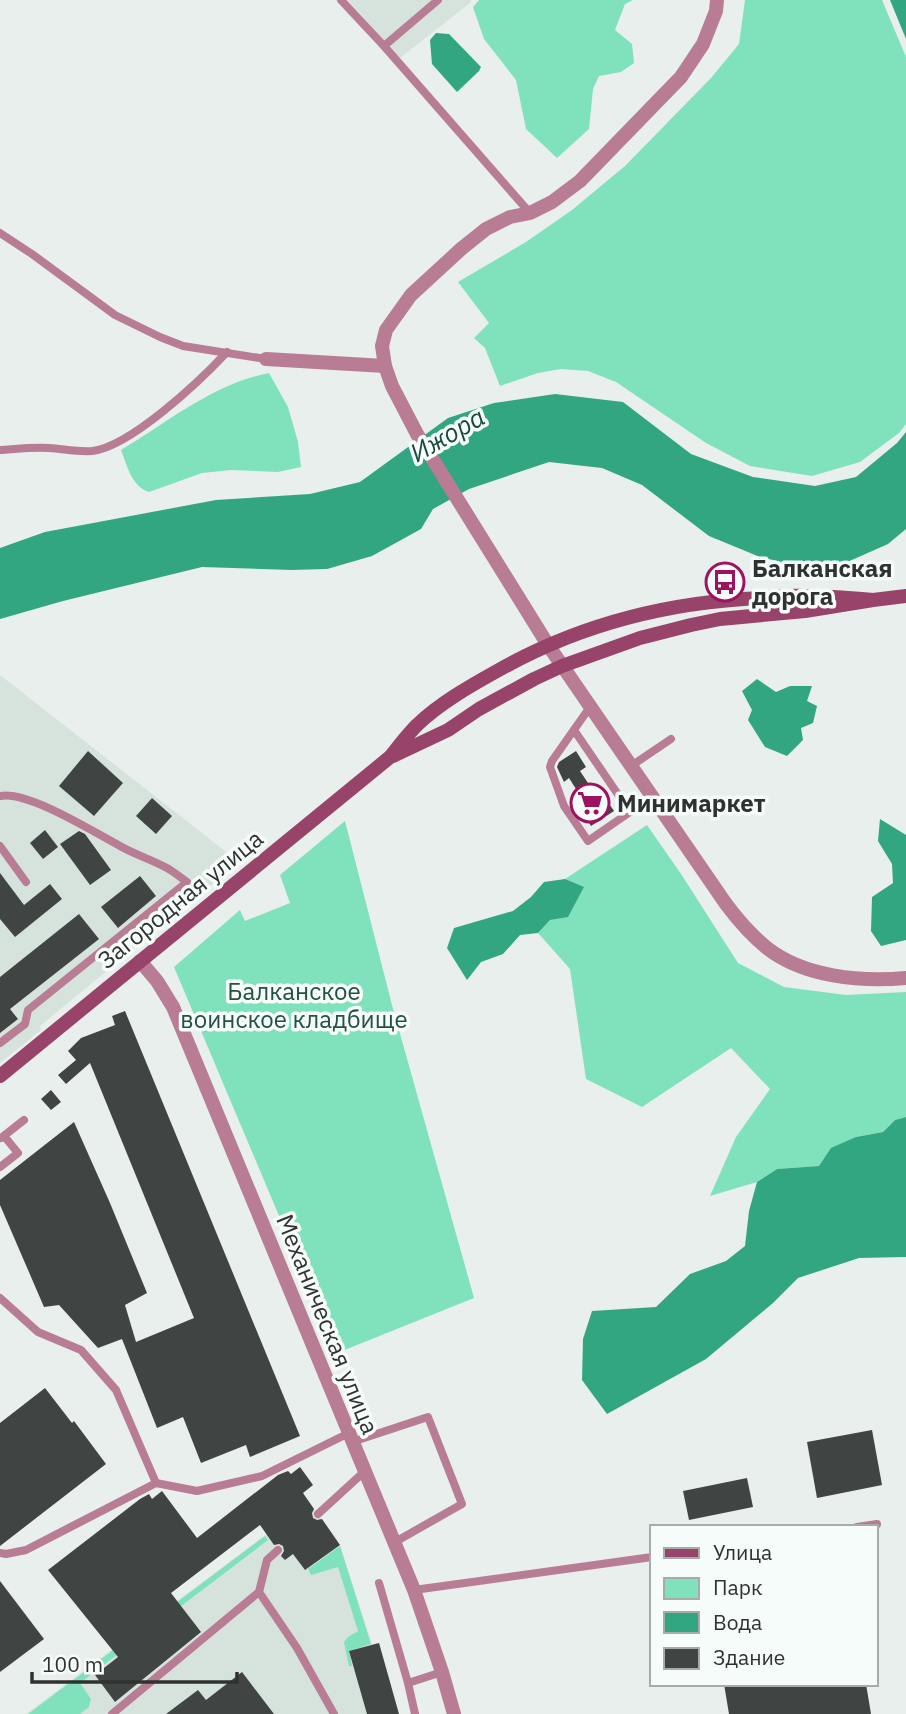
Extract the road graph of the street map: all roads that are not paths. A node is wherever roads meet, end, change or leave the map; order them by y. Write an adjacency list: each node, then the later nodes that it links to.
1 (341, 0): 4 (lane)
2 (438, 0): 4 (lane)
3 (717, 0): 5 (street)
4 (384, 46): 5 (lane)
5 (530, 214): 9 (street)
6 (0, 233): 7 (lane)
7 (227, 352): 8 (lane); 10 (lane)
8 (266, 359): 9 (street)
9 (385, 366): 13 (street)
10 (0, 450)
11 (906, 596): 12 (main road, Загородная улица)
12 (873, 600): 13 (main road, Загородная улица); 14 (main road, Загородная улица)
13 (548, 645): 14 (street); 18 (main road, Загородная улица)
14 (562, 666): 15 (street); 18 (main road, Загородная улица)
15 (590, 707): 16 (lane); 19 (street)
16 (573, 730): 22 (lane); 22 (lane)
17 (671, 738): 19 (lane)
18 (390, 757): 25 (main road, Загородная улица)
19 (631, 766): 21 (street)
20 (0, 796): 27 (lane)
21 (656, 802): 22 (lane); 26 (street)
22 (630, 812)
23 (0, 846): 24 (lane)
24 (26, 882)
25 (140, 961): 28 (main road, Загородная улица); 33 (street, Механическая улица)
26 (906, 978)
27 (0, 1043)
28 (0, 1076)
29 (24, 1120): 30 (lane)
30 (2, 1137): 31 (lane)
31 (0, 1167)
32 (0, 1298): 35 (lane)
33 (350, 1438): 34 (street, Механическая улица); 35 (lane); 39 (lane)
34 (365, 1471): 36 (lane); 39 (street, Механическая улица)
35 (156, 1483): 41 (lane)
36 (318, 1514)
37 (877, 1524): 38 (lane)
38 (870, 1525)
39 (395, 1542): 44 (street, Механическая улица)
40 (278, 1550): 45 (lane)
41 (0, 1553)
42 (650, 1557): 44 (lane)
43 (379, 1583): 47 (lane)
44 (414, 1590): 46 (street, Механическая улица)
45 (259, 1592): 48 (lane); 49 (lane)
46 (442, 1672): 47 (lane); 51 (street, Механическая улица)
47 (408, 1683): 50 (lane)
48 (111, 1714)
49 (334, 1714)
50 (415, 1714)
51 (454, 1714)

